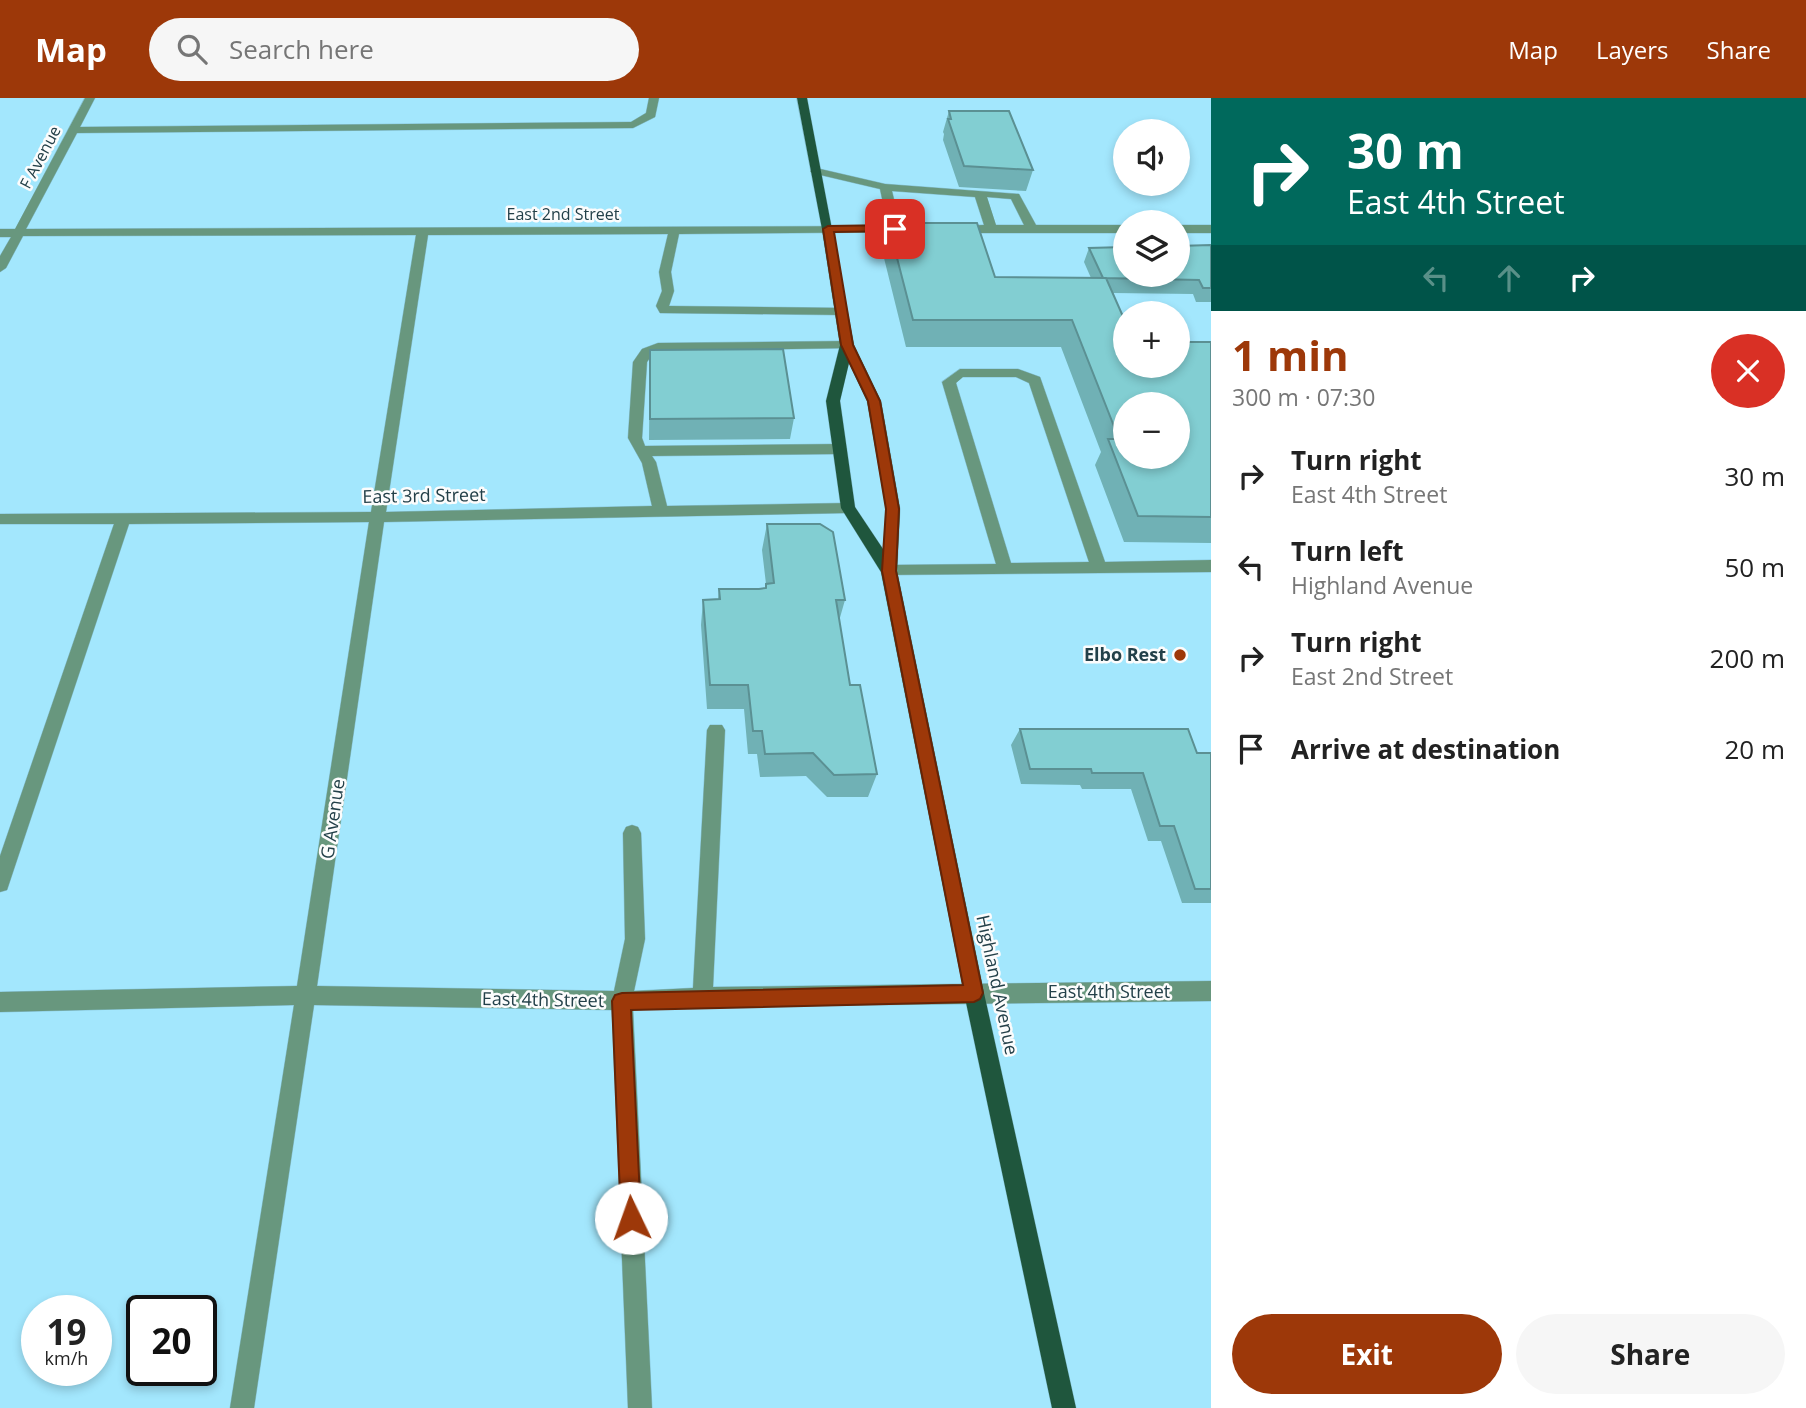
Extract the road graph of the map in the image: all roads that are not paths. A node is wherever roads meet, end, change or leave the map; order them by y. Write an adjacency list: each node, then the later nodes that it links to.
1 (90, 98): 4 (street, F Avenue)
2 (654, 98): 4 (street)
3 (802, 98): 5 (main road, Highland Avenue)
4 (72, 130): 20 (street, F Avenue)
5 (816, 171): 6 (street); 9 (main road, Highland Avenue)
6 (884, 187): 7 (street); 10 (street)
7 (980, 195): 13 (street); 14 (street)
8 (674, 229): 9 (street, East 2nd Street); 18 (street, East 2nd Street); 22 (street)
9 (828, 229): 10 (street, East 2nd Street); 22 (main road, Highland Avenue)
10 (895, 229): 11 (street, East 2nd Street)
11 (922, 229)
12 (936, 229): 13 (street)
13 (991, 229): 14 (street)
14 (1032, 229): 15 (street)
15 (1113, 229)
16 (1190, 229): 17 (street)
17 (1211, 229)
18 (423, 230): 20 (street, East 2nd Street); 28 (street, G Avenue)
19 (0, 233): 20 (street, East 2nd Street)
20 (17, 233): 21 (street, F Avenue)
21 (0, 268)
22 (842, 311): 23 (main road, Highland Avenue)
23 (847, 345): 24 (main road, Highland Avenue); 25 (street); 34 (main road, Highland Avenue)
24 (840, 449): 25 (street); 26 (main road, Highland Avenue)
25 (640, 451): 27 (street)
26 (848, 508): 27 (street, East 3rd Street); 34 (main road, Highland Avenue)
27 (660, 510): 28 (street, East 3rd Street)
28 (376, 517): 30 (street, East 3rd Street); 40 (street, G Avenue)
29 (0, 519): 30 (street, East 3rd Street)
30 (123, 519): 37 (street)
31 (1211, 566): 32 (street)
32 (1099, 568): 33 (street); 33 (street)
33 (1005, 569): 34 (street)
34 (889, 571): 39 (main road, Highland Avenue)
35 (716, 730): 41 (street)
36 (632, 833): 42 (street)
37 (0, 884)
38 (1211, 991): 39 (street, East 4th Street)
39 (974, 993): 41 (street, East 4th Street); 46 (main road, Highland Avenue)
40 (308, 995): 42 (street, East 4th Street); 43 (street, East 4th Street); 44 (street, G Avenue)
41 (703, 998): 42 (street, East 4th Street)
42 (622, 1001): 45 (street)
43 (0, 1002)
44 (242, 1408)
45 (640, 1408)
46 (1064, 1408)

